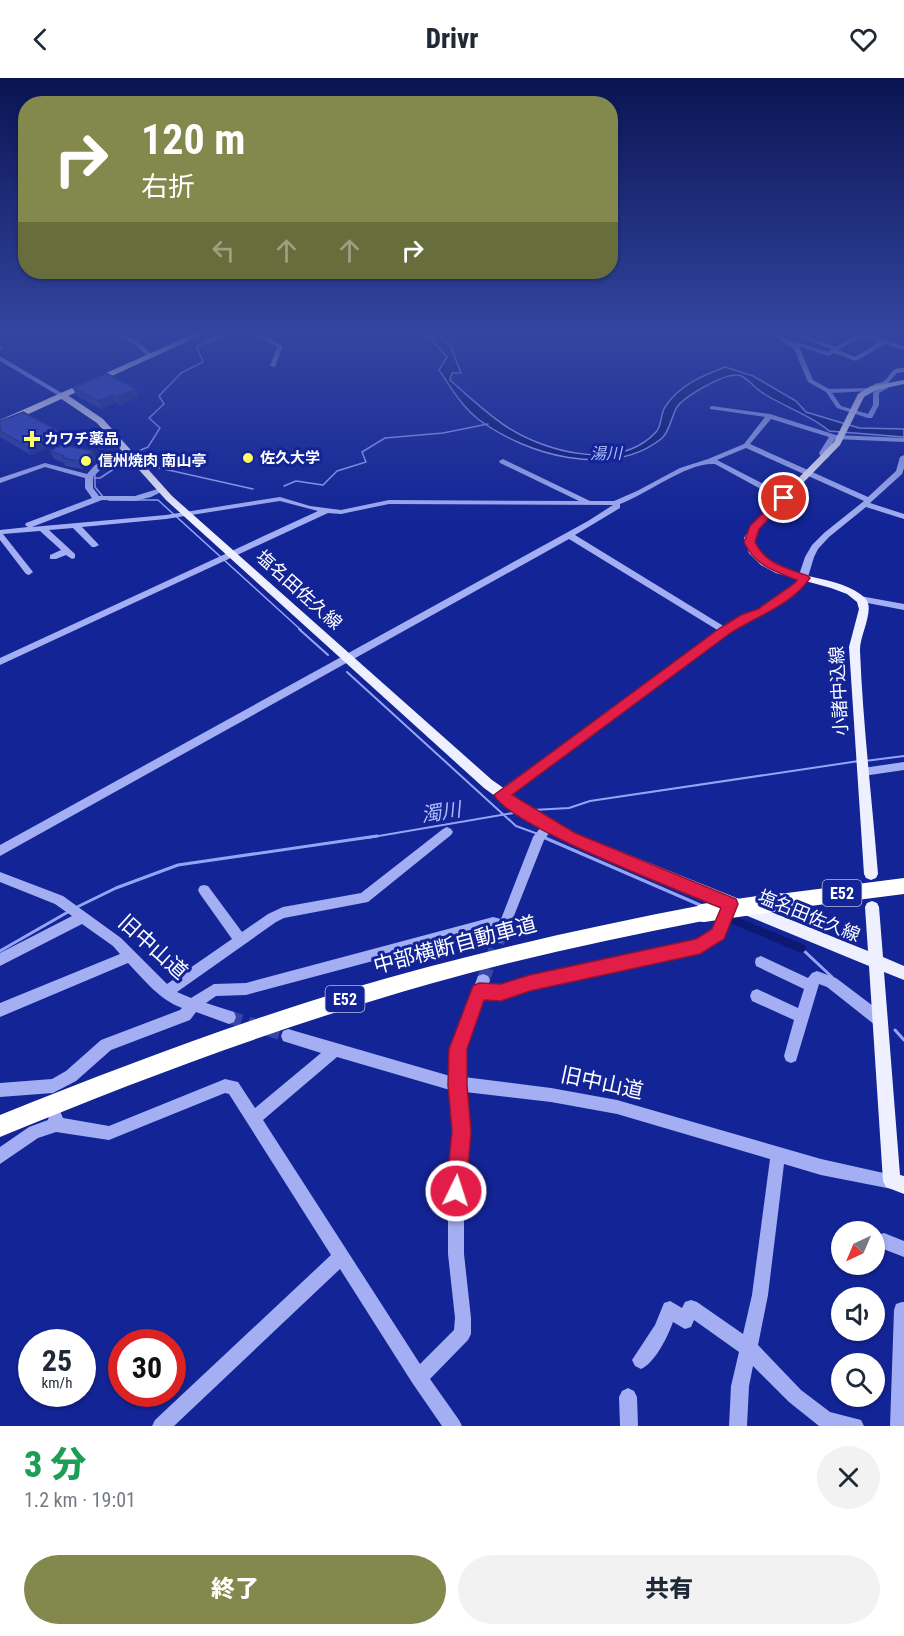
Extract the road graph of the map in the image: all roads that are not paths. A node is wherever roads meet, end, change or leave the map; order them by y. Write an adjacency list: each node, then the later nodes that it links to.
1 (57, 396): 9 (highway)
2 (64, 396): 13 (main road, 塩名田佐久線)
3 (831, 396): 7 (street)
4 (861, 396): 7 (main road)
5 (876, 396): 7 (street)
6 (712, 408): 8 (street)
7 (852, 413): 10 (main road)
8 (770, 416): 10 (street); 12 (street)
9 (0, 422)
10 (837, 437): 11 (street); 17 (main road)
11 (904, 440)
12 (746, 445): 15 (street); 17 (street)
13 (127, 453): 19 (street); 23 (main road, 塩名田佐久線)
14 (904, 457): 18 (street)
15 (711, 460): 25 (street); 28 (street)
16 (503, 461): 21 (street)
17 (808, 473): 25 (main road); 26 (street)
18 (902, 473): 26 (street)
19 (89, 477): 20 (street); 24 (street)
20 (0, 481)
21 (548, 482): 22 (street); 27 (street)
22 (539, 488)
23 (161, 490): 24 (street); 30 (main road, 塩名田佐久線)
24 (100, 498): 34 (street)
25 (784, 498): 41 (main road)
26 (867, 502): 31 (street); 41 (street)
27 (588, 503): 28 (street); 29 (street)
28 (615, 503): 36 (street)
29 (326, 511): 30 (street); 39 (street)
30 (180, 514): 32 (street); 39 (main road, 塩名田佐久線)
31 (904, 517)
32 (75, 525): 33 (street); 37 (street)
33 (42, 528): 34 (street); 38 (street)
34 (18, 530): 35 (street)
35 (0, 533): 40 (street)
36 (569, 535): 44 (street); 45 (street)
37 (91, 544)
38 (53, 557)
39 (227, 558): 45 (main road, 塩名田佐久線); 46 (street)
40 (29, 572)
41 (804, 578): 42 (main road); 44 (street)
42 (860, 599): 43 (street); 47 (main road, 小諸中込線)
43 (904, 607)
44 (725, 631): 49 (street)
45 (348, 658): 49 (main road, 塩名田佐久線); 52 (street)
46 (0, 662)
47 (863, 764): 48 (street); 53 (main road, 小諸中込線)
48 (904, 766)
49 (501, 795): 50 (main road, 塩名田佐久線)
50 (541, 829): 57 (main road, 塩名田佐久線); 69 (street)
51 (447, 832): 60 (street)
52 (0, 851)
53 (871, 874)
54 (0, 877): 59 (street, 旧中山道)
55 (904, 886): 80 (highway, 中部横断自動車道 / E52, bridge)
56 (205, 897): 60 (street)
57 (730, 904): 64 (main road, 塩名田佐久線); 77 (street)
58 (872, 907): 64 (main road)
59 (82, 916): 61 (street, 旧中山道); 62 (street)
60 (240, 940): 67 (street)
61 (131, 955): 67 (street, 旧中山道); 70 (street)
62 (0, 960)
63 (761, 962): 66 (street)
64 (874, 962): 65 (main road, 塩名田佐久線); 73 (main road)
65 (904, 973)
66 (811, 986): 72 (street); 73 (street)
67 (166, 992): 69 (street, 旧中山道)
68 (757, 996): 72 (street)
69 (193, 1006): 71 (street, 旧中山道); 78 (street)
70 (0, 1010)
71 (229, 1017)
72 (802, 1017): 76 (street)
73 (880, 1020): 83 (main road)
74 (288, 1036): 75 (street, 旧中山道)
75 (334, 1051): 77 (street, 旧中山道); 79 (street)
76 (791, 1056)
77 (458, 1085): 81 (street, 旧中山道); 90 (street)
78 (0, 1090)
79 (254, 1118): 82 (street); 86 (street)
80 (0, 1126)
81 (778, 1155): 83 (street, 旧中山道); 88 (street)
82 (0, 1156)
83 (898, 1183)
84 (885, 1241): 85 (street)
85 (904, 1249)
86 (340, 1257): 90 (street); 93 (street)
87 (902, 1310): 98 (street)
88 (748, 1348): 89 (street); 92 (street); 96 (street)
89 (641, 1360)
90 (419, 1378): 94 (street)
91 (628, 1397): 95 (street)
92 (825, 1423): 97 (street)
93 (161, 1426)
94 (453, 1426)
95 (629, 1426)
96 (738, 1426)
97 (855, 1426)
98 (899, 1426)

